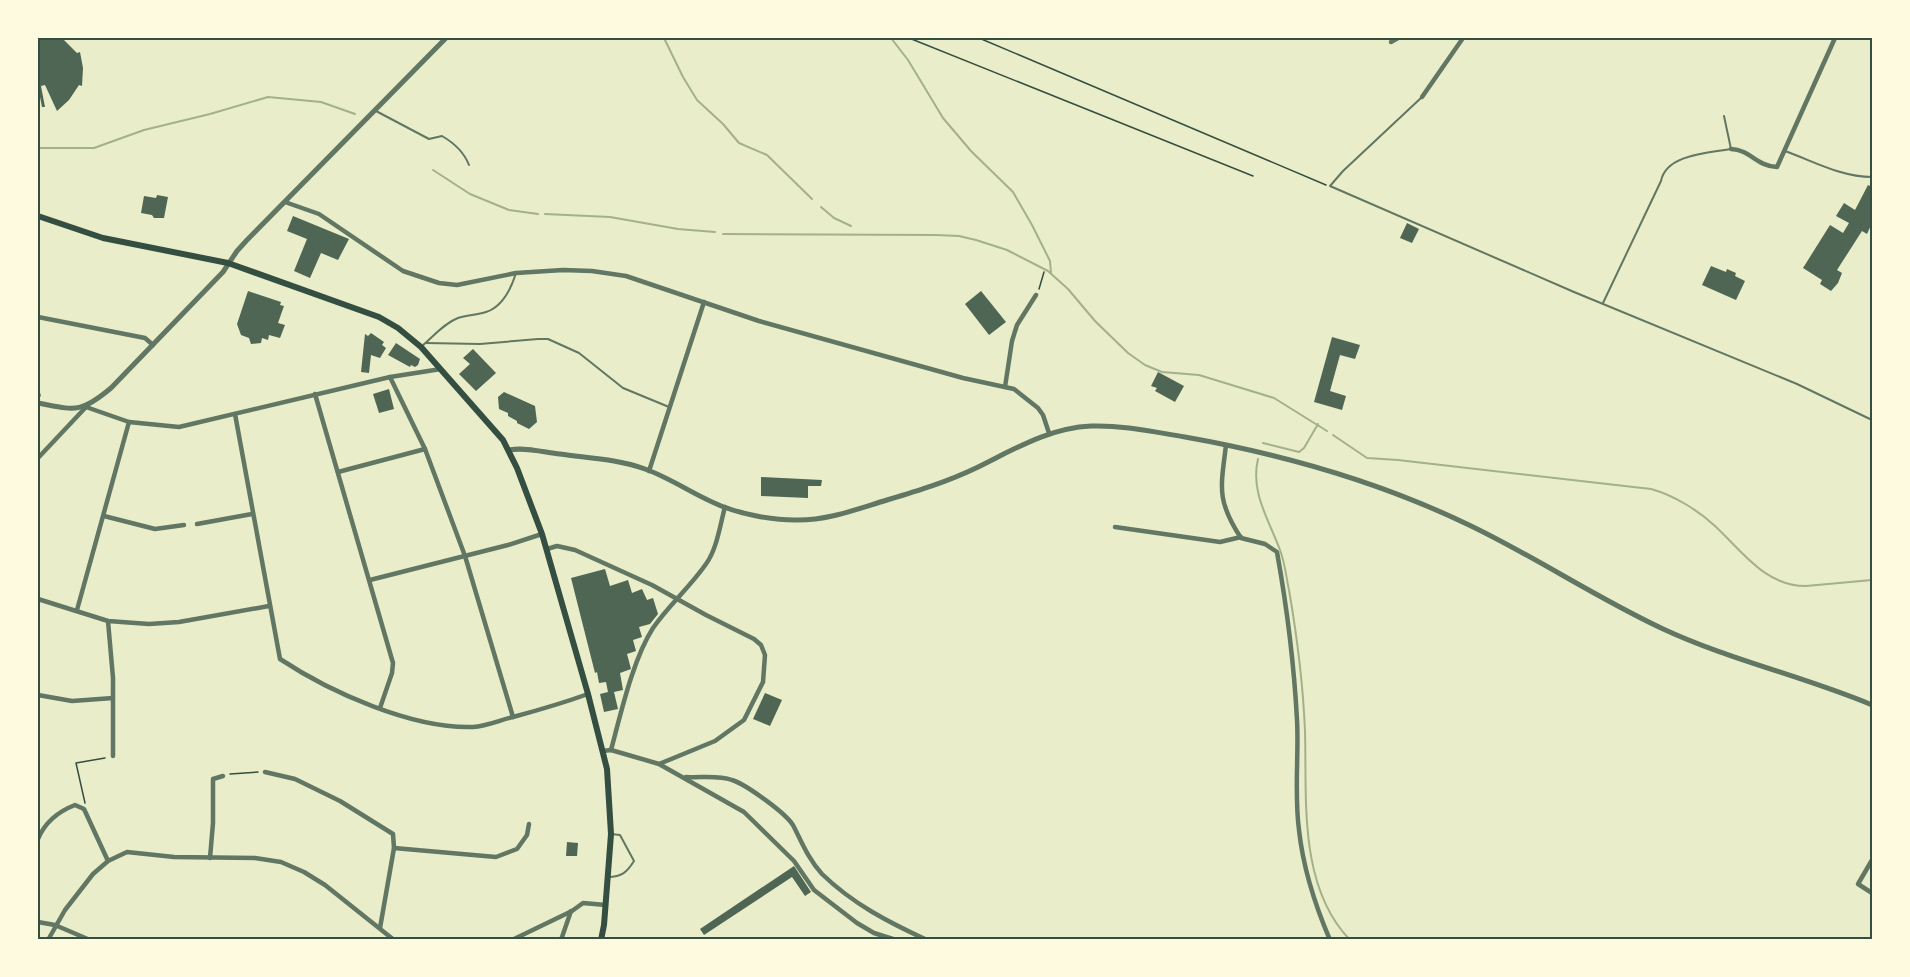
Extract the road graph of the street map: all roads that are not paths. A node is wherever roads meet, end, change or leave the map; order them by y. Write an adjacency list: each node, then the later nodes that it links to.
1 (446, 38): 7 (street)
2 (1398, 38): 5 (street)
3 (1463, 38): 6 (street)
4 (1835, 38): 10 (street)
5 (1391, 42)
6 (1422, 97): 19 (lane)
7 (375, 110): 11 (lane); 13 (street)
8 (1724, 116): 9 (lane)
9 (1731, 149): 10 (street); 19 (lane)
10 (1785, 151): 12 (lane)
11 (469, 165)
12 (1872, 177)
13 (285, 202): 15 (street); 16 (street)
14 (38, 216): 15 (main road)
15 (228, 264): 21 (street); 22 (main road)
16 (516, 273): 18 (street); 22 (lane)
17 (1036, 296): 25 (street)
18 (704, 302): 25 (street); 29 (street)
19 (1603, 304): 31 (lane)
20 (38, 317): 21 (street)
21 (153, 345): 28 (street)
22 (424, 345): 23 (main road); 29 (lane)
23 (441, 369): 24 (street); 36 (main road)
24 (390, 377): 26 (street); 35 (street)
25 (1005, 387): 33 (street)
26 (315, 394): 30 (street); 38 (street)
27 (38, 404): 28 (street)
28 (86, 407): 32 (street); 37 (street)
29 (669, 407): 39 (street)
30 (235, 414): 32 (street); 41 (street)
31 (1872, 420)
32 (129, 422): 42 (street)
33 (1049, 433): 34 (street); 40 (street)
34 (1226, 445): 47 (street); 59 (street)
35 (425, 449): 38 (street); 49 (street)
36 (509, 450): 39 (street); 46 (main road)
37 (38, 458)
38 (338, 471): 50 (street)
39 (649, 471): 40 (street)
40 (725, 507): 52 (street)
41 (252, 514): 43 (street); 53 (street)
42 (104, 516): 44 (street); 54 (street)
43 (197, 524)
44 (184, 525)
45 (1116, 527): 47 (street)
46 (542, 534): 48 (main road); 49 (street)
47 (1241, 537): 91 (street)
48 (547, 549): 52 (street); 56 (main road)
49 (465, 556): 50 (street); 61 (street)
50 (370, 580): 60 (street)
51 (38, 599): 54 (street)
52 (675, 599): 62 (street); 65 (street)
53 (269, 606): 55 (street); 60 (street)
54 (77, 610): 55 (street)
55 (108, 621): 58 (street)
56 (588, 694): 61 (street); 63 (main road)
57 (38, 695): 58 (street)
58 (113, 698): 64 (street)
59 (1872, 705)
60 (380, 708): 61 (street)
61 (513, 717)
62 (611, 750): 63 (street); 65 (street)
63 (603, 751): 70 (main road)
64 (113, 756)
65 (659, 764): 68 (street)
66 (265, 772): 72 (street)
67 (223, 776): 73 (street)
68 (683, 776): 89 (street); 90 (street)
69 (529, 824): 72 (street)
70 (611, 834): 76 (main road); 76 (lane)
71 (38, 839): 75 (street)
72 (394, 848): 82 (street)
73 (210, 858): 75 (street); 82 (street)
74 (1872, 860): 77 (street)
75 (108, 861): 81 (street)
76 (608, 877): 78 (main road)
77 (1872, 893)
78 (606, 905): 79 (street); 88 (main road)
79 (572, 911): 86 (street); 87 (street)
80 (38, 922): 81 (street)
81 (55, 925): 83 (street); 84 (street)
82 (380, 928): 85 (street)
83 (48, 939)
84 (90, 939)
85 (393, 939)
86 (512, 939)
87 (561, 939)
88 (601, 939)
89 (896, 939)
90 (927, 939)
91 (1330, 939)

